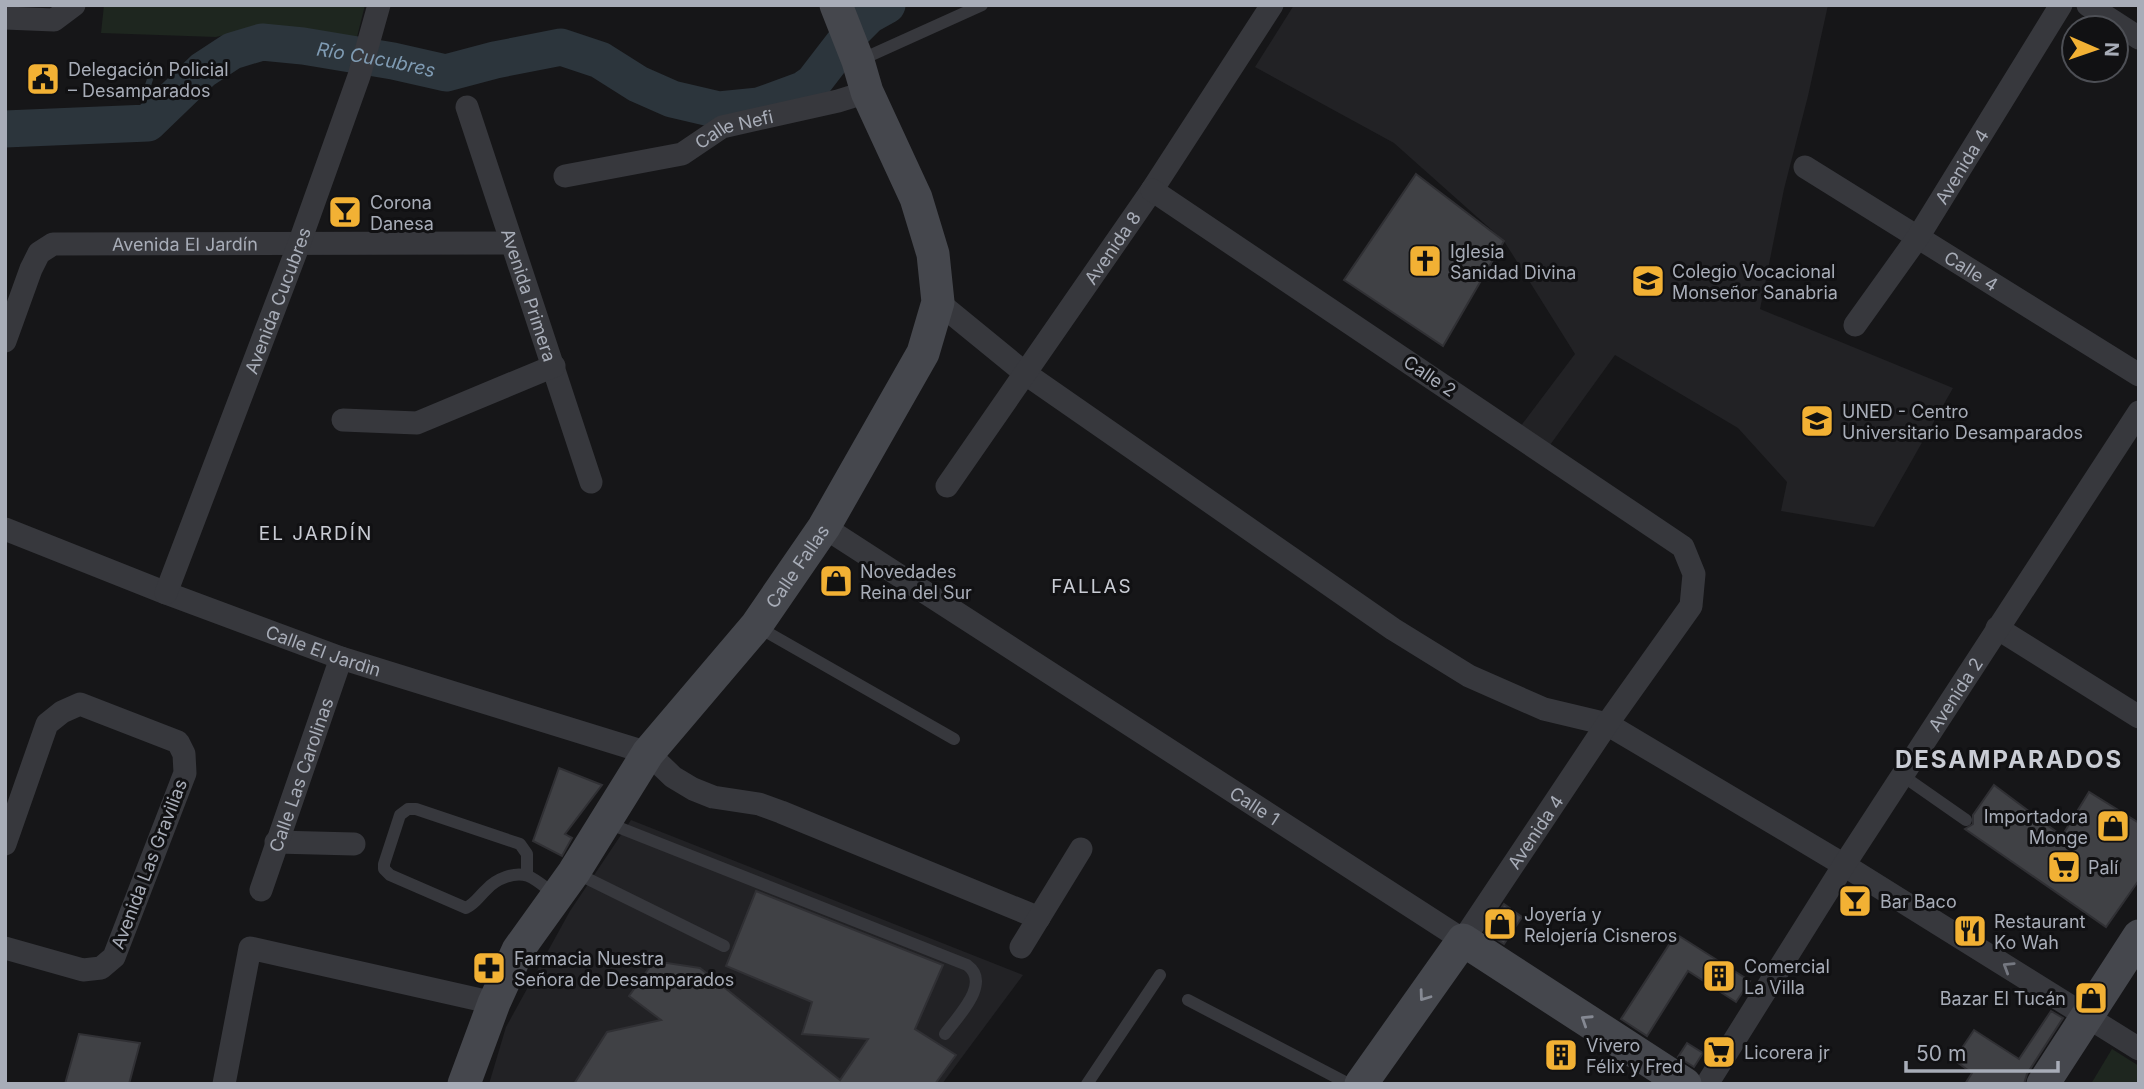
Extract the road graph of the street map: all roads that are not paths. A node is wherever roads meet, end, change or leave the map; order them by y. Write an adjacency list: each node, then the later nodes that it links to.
1 (74, 5): 8 (street)
2 (379, 5): 17 (street, Avenida Cucubres)
3 (836, 5): 10 (street, Calle Fallas)
4 (982, 5): 10 (lane)
5 (1272, 5): 14 (street, Avenida 8)
6 (2061, 5): 15 (street, Avenida 4)
7 (2088, 5): 9 (street)
8 (5, 18)
9 (2139, 38)
10 (860, 69): 13 (street, Calle Nefi); 18 (street, Calle Fallas)
11 (467, 107): 16 (street, Avenida Primera)
12 (1805, 167): 15 (street, Calle 4)
13 (565, 176)
14 (1152, 190): 22 (street, Avenida 8); 30 (street, Calle 2)
15 (1918, 237): 19 (street, Avenida 4); 23 (street, Calle 4)
16 (511, 243): 17 (street, Avenida El Jardín); 21 (street, Avenida Primera)
17 (299, 244): 20 (street, Avenida El Jardín); 31 (street, Avenida Cucubres)
18 (938, 302): 22 (street); 28 (street, Calle Fallas)
19 (1855, 325)
20 (5, 341)
21 (554, 366): 25 (street); 26 (street, Avenida Primera)
22 (1026, 374): 27 (street, Avenida 8); 36 (street)
23 (2139, 375)
24 (2139, 412): 33 (street, Avenida 2)
25 (343, 420)
26 (591, 482)
27 (947, 486)
28 (824, 527): 32 (street, Calle Fallas); 52 (street, Calle 1)
29 (5, 529): 31 (street, Calle El Jardìn)
30 (1694, 574): 36 (street, Avenida 4)
31 (166, 593): 34 (street, Calle El Jardìn)
32 (755, 626): 37 (lane); 38 (street, Calle Fallas)
33 (1997, 628): 35 (street); 39 (street, Avenida 2)
34 (341, 658): 38 (street, Calle El Jardìn); 43 (street, Calle Las Carolinas)
35 (2139, 717)
36 (1607, 724): 46 (street); 52 (street, Avenida 4)
37 (954, 740)
38 (648, 753): 41 (street, Calle Fallas); 50 (street)
39 (1903, 776): 40 (lane); 46 (street, Avenida 2)
40 (1966, 820)
41 (605, 822): 48 (street, Calle Fallas); 60 (lane)
42 (7, 833): 55 (street, Avenida Las Gravilias)
43 (276, 842): 44 (street); 49 (street, Calle Las Carolinas)
44 (354, 844)
45 (1082, 849): 50 (street)
46 (1844, 865): 59 (street, one-way to 46); 68 (street, Avenida 2)
47 (527, 875): 47 (lane); 48 (lane)
48 (566, 884): 53 (lane); 58 (street, Calle Fallas)
49 (261, 890)
50 (1039, 918): 54 (street)
51 (2139, 936): 59 (street)
52 (1464, 940): 66 (street, Avenida 4, one-way to 66); 67 (street, Calle 1, one-way to 52)
53 (724, 946)
54 (1021, 947)
55 (5, 948)
56 (1160, 975): 64 (lane)
57 (1188, 1000): 65 (lane)
58 (494, 1003): 62 (street); 63 (street, Calle Fallas)
59 (2087, 1016): 61 (street); 69 (street)
60 (945, 1034)
61 (2139, 1049)
62 (224, 1084)
63 (464, 1084)
64 (1087, 1084)
65 (1349, 1084)
66 (1361, 1084)
67 (1685, 1084)
68 (1707, 1084)
69 (2043, 1084)

